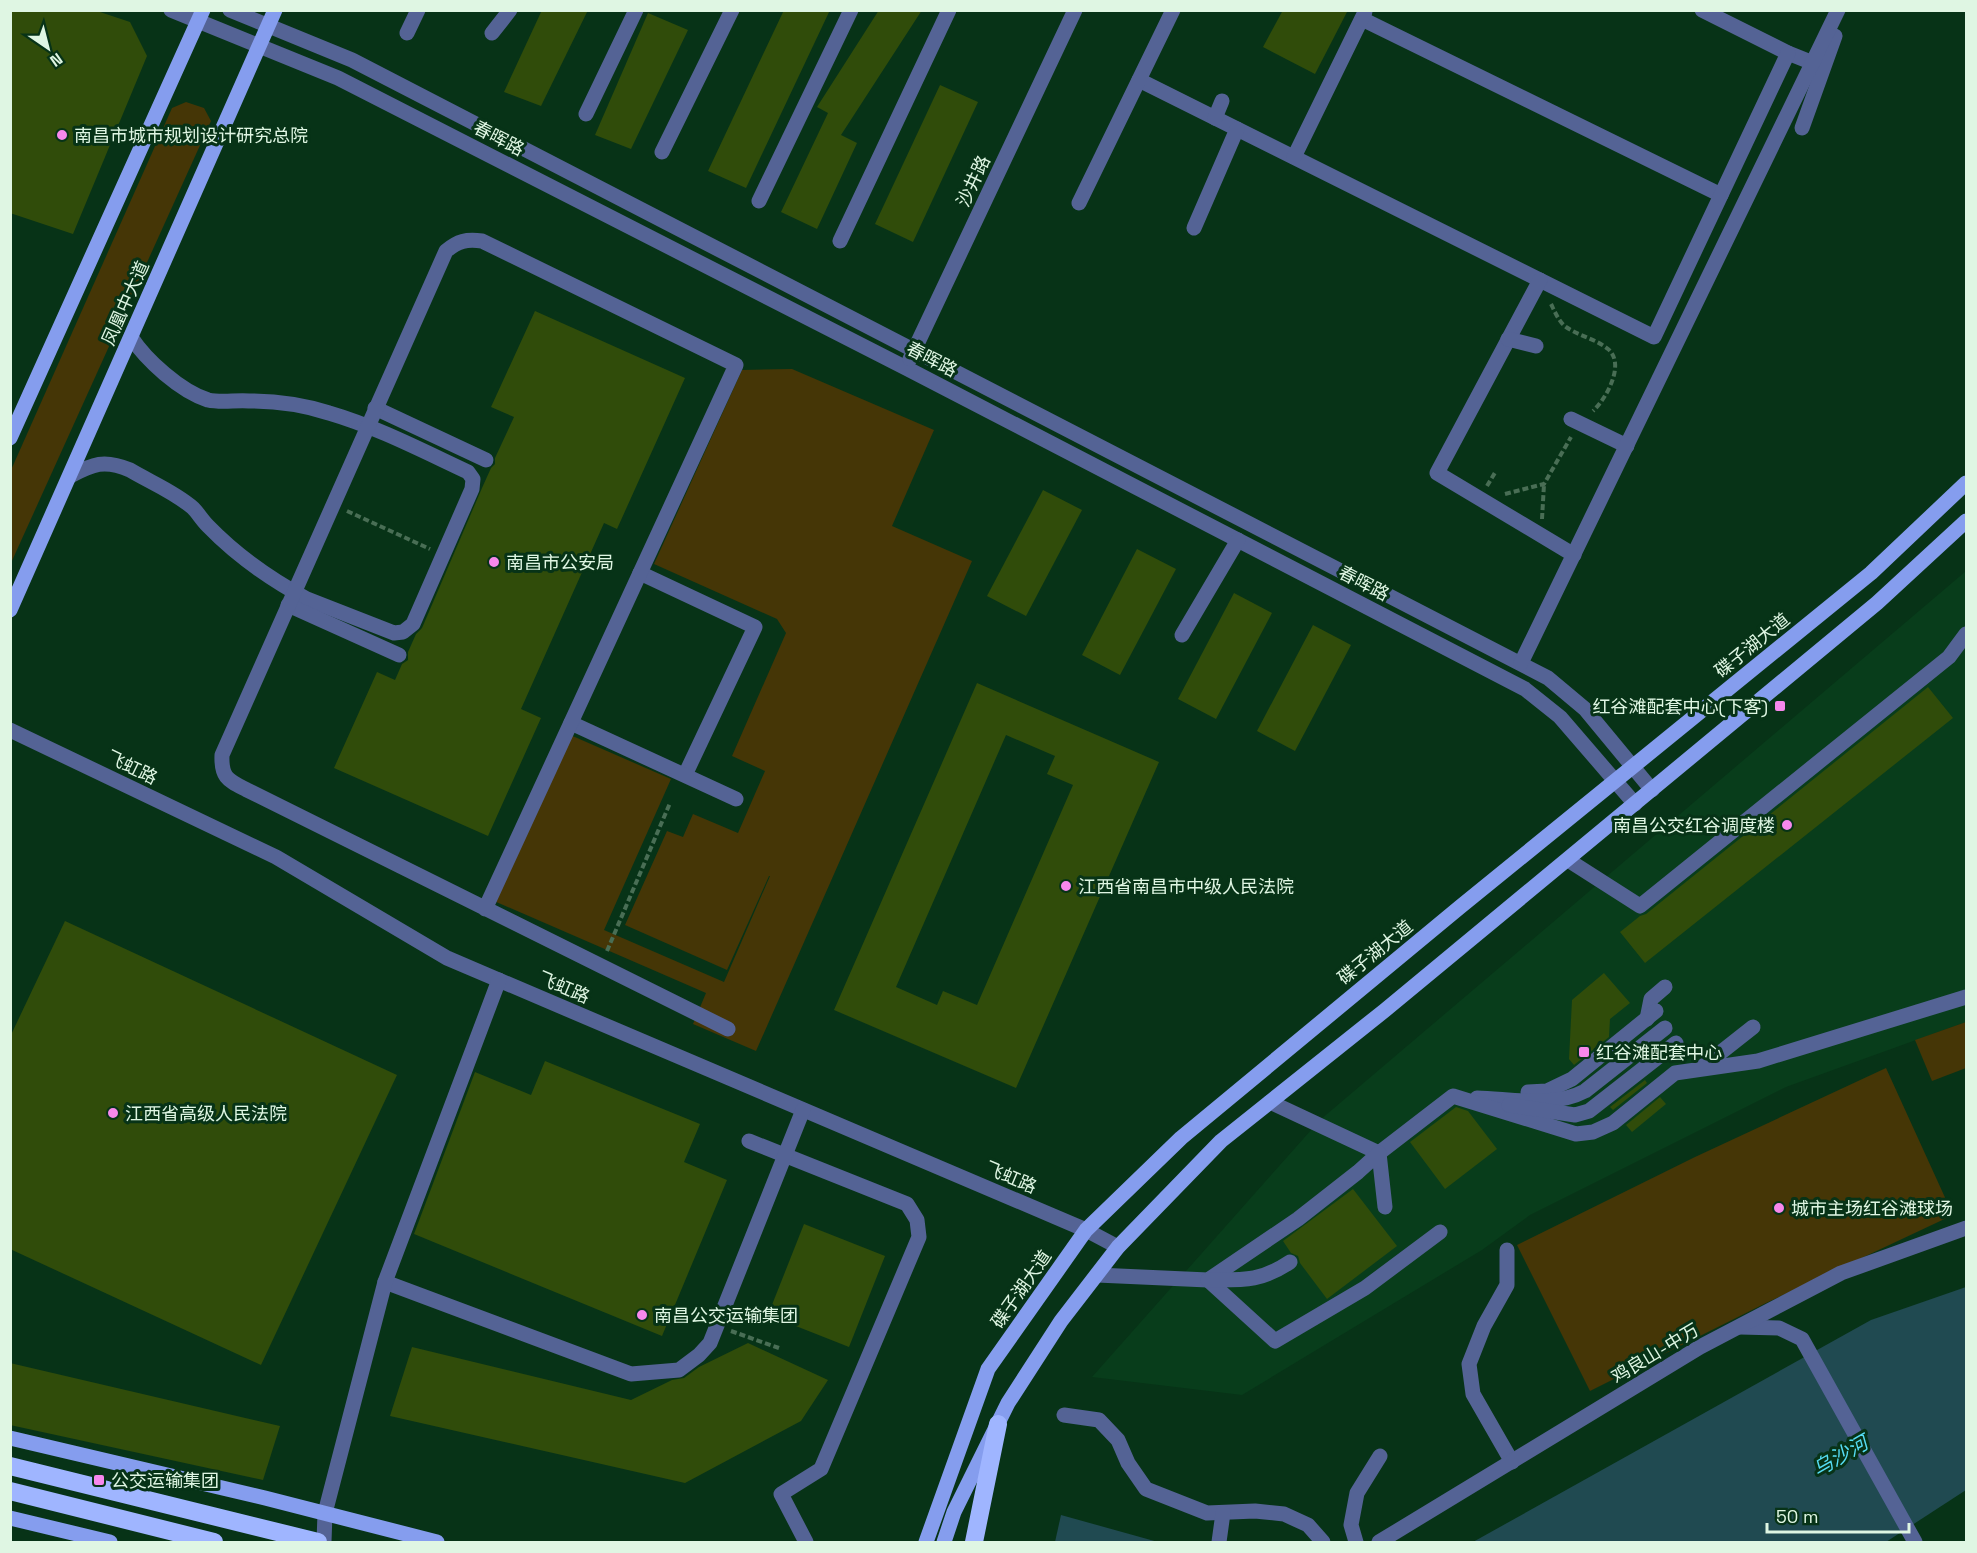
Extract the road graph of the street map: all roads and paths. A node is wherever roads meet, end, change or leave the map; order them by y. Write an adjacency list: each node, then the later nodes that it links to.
1 (171, 10): 16 (street, 春晖路)
2 (230, 10): 17 (street, 春晖路)
3 (275, 10): 17 (main road, 凤凰中大道)
4 (418, 10): 18 (street)
5 (510, 10): 19 (street)
6 (636, 10): 25 (street)
7 (732, 10): 29 (street)
8 (851, 10): 32 (street)
9 (949, 10): 35 (street)
10 (1076, 10): 40 (street, 沙井路)
11 (1173, 10): 23 (street)
12 (1702, 10): 21 (street)
13 (1838, 10): 22 (street)
14 (1844, 10): 28 (street)
15 (1364, 15): 30 (street); 31 (street)
16 (201, 16): 20 (street, 春晖路); 45 (main road)
17 (268, 26): 20 (main road, 凤凰中大道); 40 (street, 春晖路)
18 (408, 33)
19 (492, 33)
20 (260, 46): 37 (main road, 凤凰中大道); 41 (street, 春晖路)
21 (1788, 53): 22 (street); 31 (street)
22 (1813, 63): 46 (street)
23 (1139, 80): 26 (street); 33 (street)
24 (1222, 101): 26 (street)
25 (586, 114)
26 (1215, 118): 27 (street)
27 (1246, 127): 30 (street); 34 (street)
28 (1802, 128)
29 (662, 152)
30 (1294, 157): 36 (street)
31 (1721, 195): 36 (street)
32 (759, 201)
33 (1079, 203)
34 (1194, 228)
35 (840, 242)
36 (1539, 280): 38 (street)
37 (131, 337): 44 (street); 48 (main road, 凤凰中大道)
38 (1508, 339): 39 (street); 53 (street)
39 (1536, 346)
40 (915, 350): 41 (street, 沙井路); 63 (street, 春晖路)
41 (906, 368): 54 (street, 春晖路)
42 (375, 408): 44 (street); 47 (street); 57 (street)
43 (1571, 418): 46 (street)
44 (372, 429): 51 (street); 55 (street)
45 (10, 438)
46 (1627, 446): 56 (street)
47 (486, 460)
48 (70, 476): 58 (street); 59 (main road, 凤凰中大道)
49 (1966, 483): 66 (main road, 碟子湖大道)
50 (1544, 484): 53 (path)
51 (332, 505): 55 (path); 58 (street)
52 (1966, 521): 69 (main road)
53 (1542, 536): 56 (street)
54 (1238, 540): 61 (street); 68 (street, 春晖路)
55 (443, 555): 58 (street)
56 (1574, 555): 63 (street)
57 (640, 573): 64 (street); 67 (street)
58 (297, 598): 62 (street); 74 (street)
59 (10, 610)
60 (1966, 634): 73 (street)
61 (1182, 635)
62 (399, 655)
63 (1521, 663): 66 (street, 春晖路)
64 (571, 723): 67 (street); 74 (street)
65 (10, 730): 76 (street, 飞虹路)
66 (1633, 767): 68 (main road, 碟子湖大道); 69 (street, 春晖路)
67 (685, 775): 70 (street)
68 (1615, 781): 72 (street, 春晖路); 92 (main road, 碟子湖大道)
69 (1652, 790): 72 (main road)
70 (736, 799)
71 (670, 803): 75 (path)
72 (1635, 804): 73 (main road)
73 (1568, 860): 85 (main road)
74 (485, 909): 75 (street)
75 (600, 966): 81 (street)
76 (499, 980): 86 (street, 飞虹路); 99 (street)
77 (1665, 987): 84 (street)
78 (1966, 998): 83 (street)
79 (1752, 1027): 83 (street)
80 (1665, 1028): 84 (street)
81 (728, 1029)
82 (1676, 1043): 84 (street)
83 (1699, 1069): 84 (street)
84 (1453, 1096): 88 (street)
85 (1270, 1102): 88 (street); 94 (main road)
86 (803, 1110): 89 (street); 92 (street, 飞虹路)
87 (749, 1141): 89 (street)
88 (1379, 1153): 90 (street); 98 (street)
89 (784, 1155): 100 (street); 118 (street)
90 (1385, 1207)
91 (1966, 1228): 101 (street, 鸡良山-中万)
92 (1086, 1230): 94 (street, 飞虹路); 119 (main road, 碟子湖大道)
93 (1440, 1232): 98 (street)
94 (1118, 1247): 97 (main road)
95 (1507, 1250): 107 (street)
96 (1290, 1262): 98 (street)
97 (1097, 1275): 98 (street); 104 (main road)
98 (1208, 1280)
99 (385, 1282): 100 (street); 110 (street)
100 (717, 1326): 102 (path)
101 (1739, 1327): 107 (street, 鸡良山-中万); 126 (street)
102 (780, 1348)
103 (1064, 1415): 111 (street)
104 (998, 1424): 120 (main road); 121 (highway)
105 (10, 1438): 110 (main road)
106 (1380, 1456): 124 (street)
107 (1512, 1462): 125 (street, 鸡良山-中万)
108 (10, 1466): 115 (highway)
109 (10, 1491): 114 (highway)
110 (325, 1513): 116 (street); 117 (main road)
111 (1223, 1513): 122 (street); 123 (street)
112 (10, 1518): 113 (main road)
113 (110, 1542)
114 (214, 1542)
115 (318, 1542)
116 (324, 1542)
117 (437, 1542)
118 (806, 1542)
119 (926, 1542)
120 (944, 1542)
121 (974, 1542)
122 (1219, 1542)
123 (1323, 1542)
124 (1356, 1542)
125 (1379, 1542)
126 (1915, 1542)

